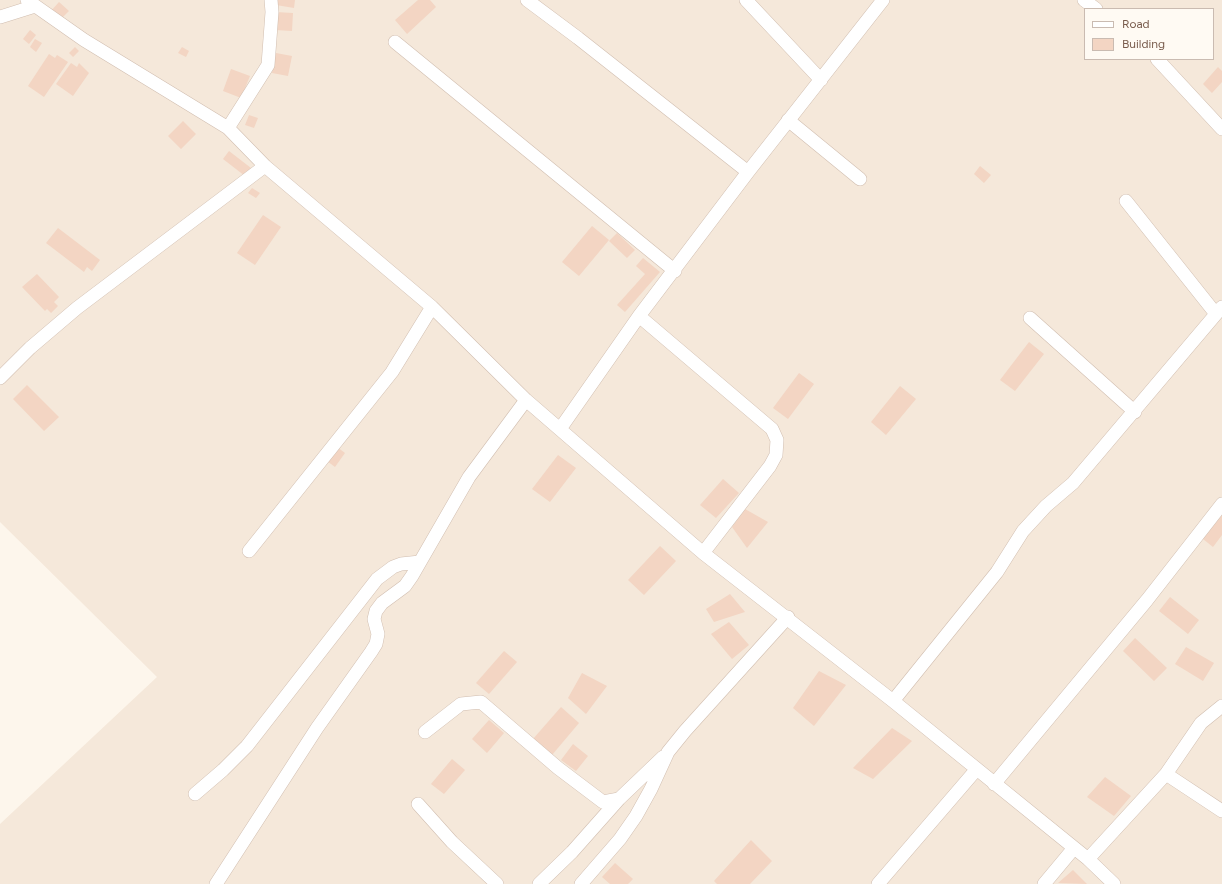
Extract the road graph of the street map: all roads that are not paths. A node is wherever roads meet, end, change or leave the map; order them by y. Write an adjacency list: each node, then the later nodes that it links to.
1 (271, 0): 13 (street)
2 (527, 0): 16 (street)
3 (746, 0): 11 (street)
4 (882, 0): 11 (street)
5 (1084, 0): 7 (street)
6 (31, 3): 8 (street); 13 (street)
7 (1095, 8)
8 (0, 17)
9 (395, 42): 19 (street)
10 (1158, 60): 14 (street)
11 (821, 80): 12 (street)
12 (788, 120): 16 (street); 17 (street)
13 (228, 128): 15 (street)
14 (1222, 129)
15 (265, 166): 20 (street); 24 (street)
16 (748, 172): 19 (street)
17 (860, 179)
18 (1126, 202): 21 (street)
19 (675, 271): 22 (street)
20 (432, 307): 25 (street); 29 (street)
21 (1219, 310): 26 (street)
22 (639, 316): 27 (street); 30 (street)
23 (1030, 318): 26 (street)
24 (2, 371)
25 (526, 400): 27 (street); 31 (street)
26 (1134, 412): 33 (street)
27 (560, 429): 30 (street)
28 (1222, 504): 39 (street)
29 (248, 551)
30 (703, 553): 32 (street)
31 (420, 562): 40 (street); 46 (street)
32 (788, 617): 33 (street); 36 (street)
33 (893, 701): 37 (street)
34 (1222, 706): 38 (street)
35 (425, 732): 41 (street)
36 (668, 752): 41 (street); 49 (street)
37 (976, 770): 39 (street); 50 (street)
38 (1166, 774): 43 (street); 45 (street)
39 (994, 784): 44 (street)
40 (195, 794)
41 (619, 799): 48 (street)
42 (418, 804): 47 (street)
43 (1222, 811)
44 (1074, 848): 45 (street); 51 (street)
45 (1088, 859): 52 (street)
46 (216, 884)
47 (497, 884)
48 (539, 884)
49 (580, 884)
50 (878, 884)
51 (1044, 884)
52 (1114, 884)

